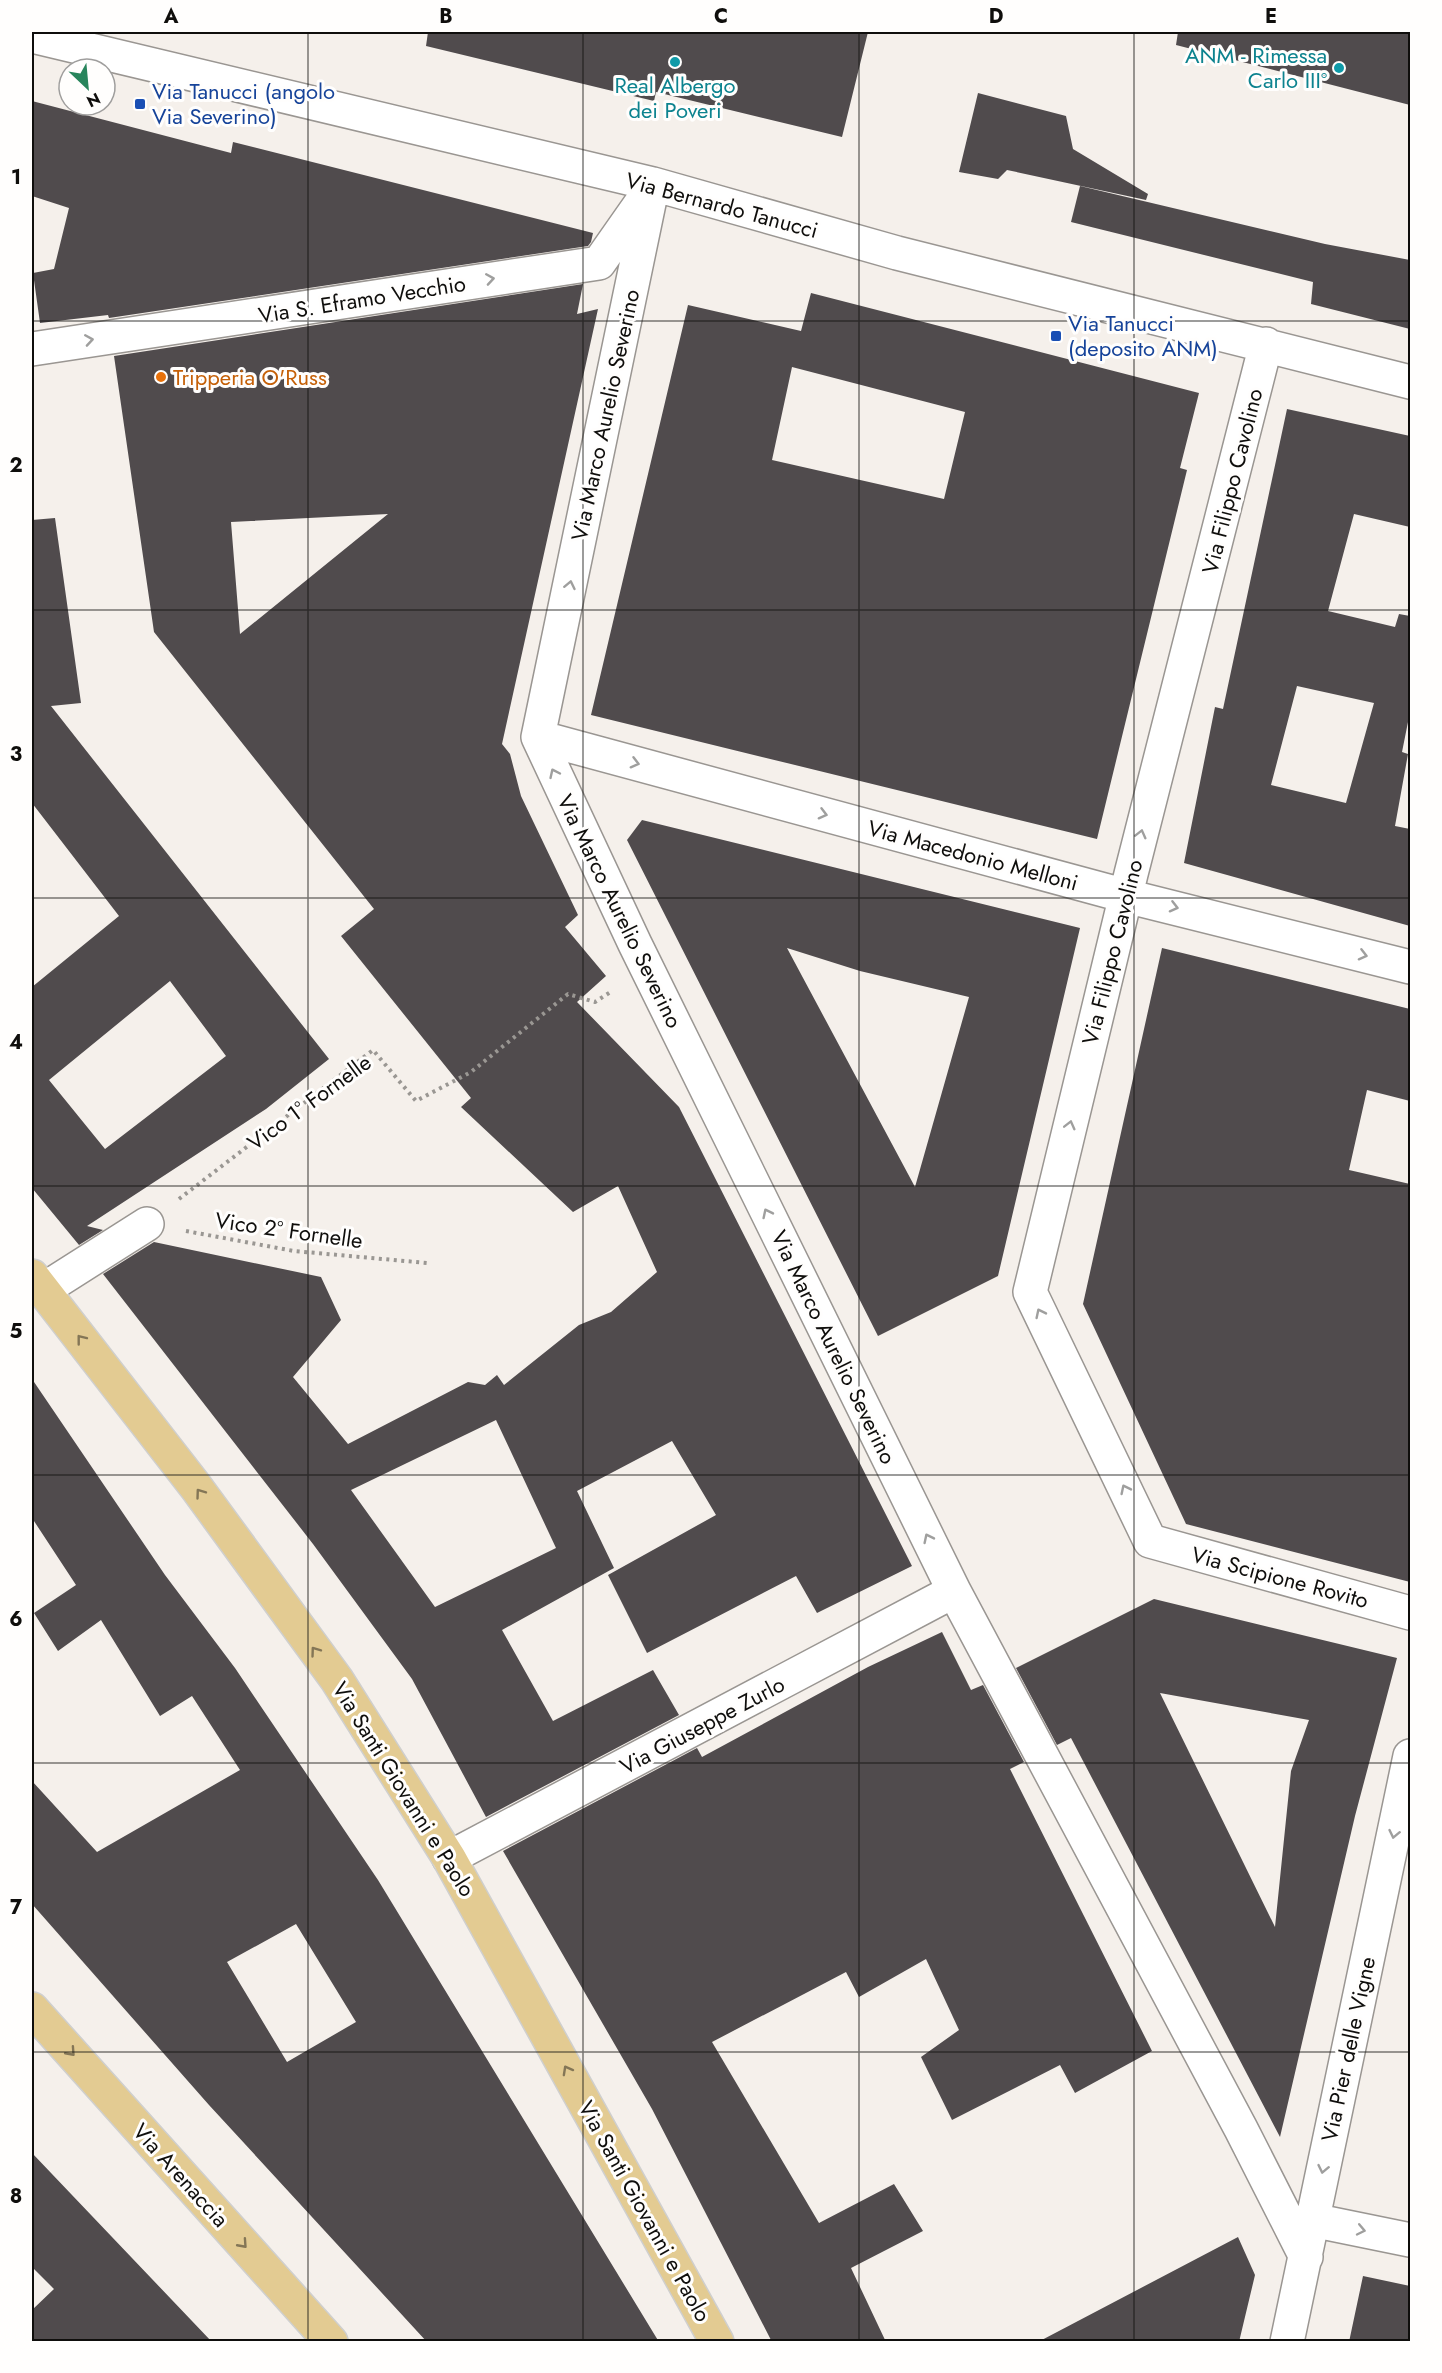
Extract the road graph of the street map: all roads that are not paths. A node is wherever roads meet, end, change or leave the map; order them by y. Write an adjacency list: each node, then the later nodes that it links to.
1 (32, 36): 2 (street, Via Bernardo Tanucci)
2 (654, 184): 3 (street, Via Bernardo Tanucci); 4 (street, Via S. Eframo Vecchio, one-way to 2); 6 (street, Via Marco Aurelio Severino, one-way to 2)
3 (1266, 344): 5 (street, Via Bernardo Tanucci); 7 (street, Via Filippo Cavolino, one-way to 3)
4 (32, 349)
5 (1410, 382)
6 (538, 737): 7 (street, Via Macedonio Melloni, one-way to 7); 12 (street, Via Marco Aurelio Severino, one-way to 6)
7 (1126, 896): 8 (street, Via Macedonio Melloni, one-way to 8); 11 (street, Via Filippo Cavolino, one-way to 7)
8 (1410, 967)
9 (147, 1224): 10 (street)
10 (37, 1283): 15 (main road, Via Santi Giovanni e Paolo, one-way to 10)
11 (1150, 1541): 13 (street, Via Scipione Rovito)
12 (954, 1591): 15 (street, Via Giuseppe Zurlo); 19 (street, Via Marco Aurelio Severino)
13 (1410, 1613)
14 (1410, 1756): 17 (street, Via Pier delle Vigne, one-way to 17)
15 (449, 1858): 21 (main road, Via Santi Giovanni e Paolo, one-way to 15)
16 (32, 2009): 20 (main road, Via Arenaccia, one-way to 20)
17 (1312, 2220): 18 (street, one-way to 18); 19 (street, Via Pier delle Vigne)
18 (1410, 2240)
19 (1306, 2257): 22 (street, Via Pier delle Vigne)
20 (331, 2342)
21 (717, 2342)
22 (1287, 2342)

